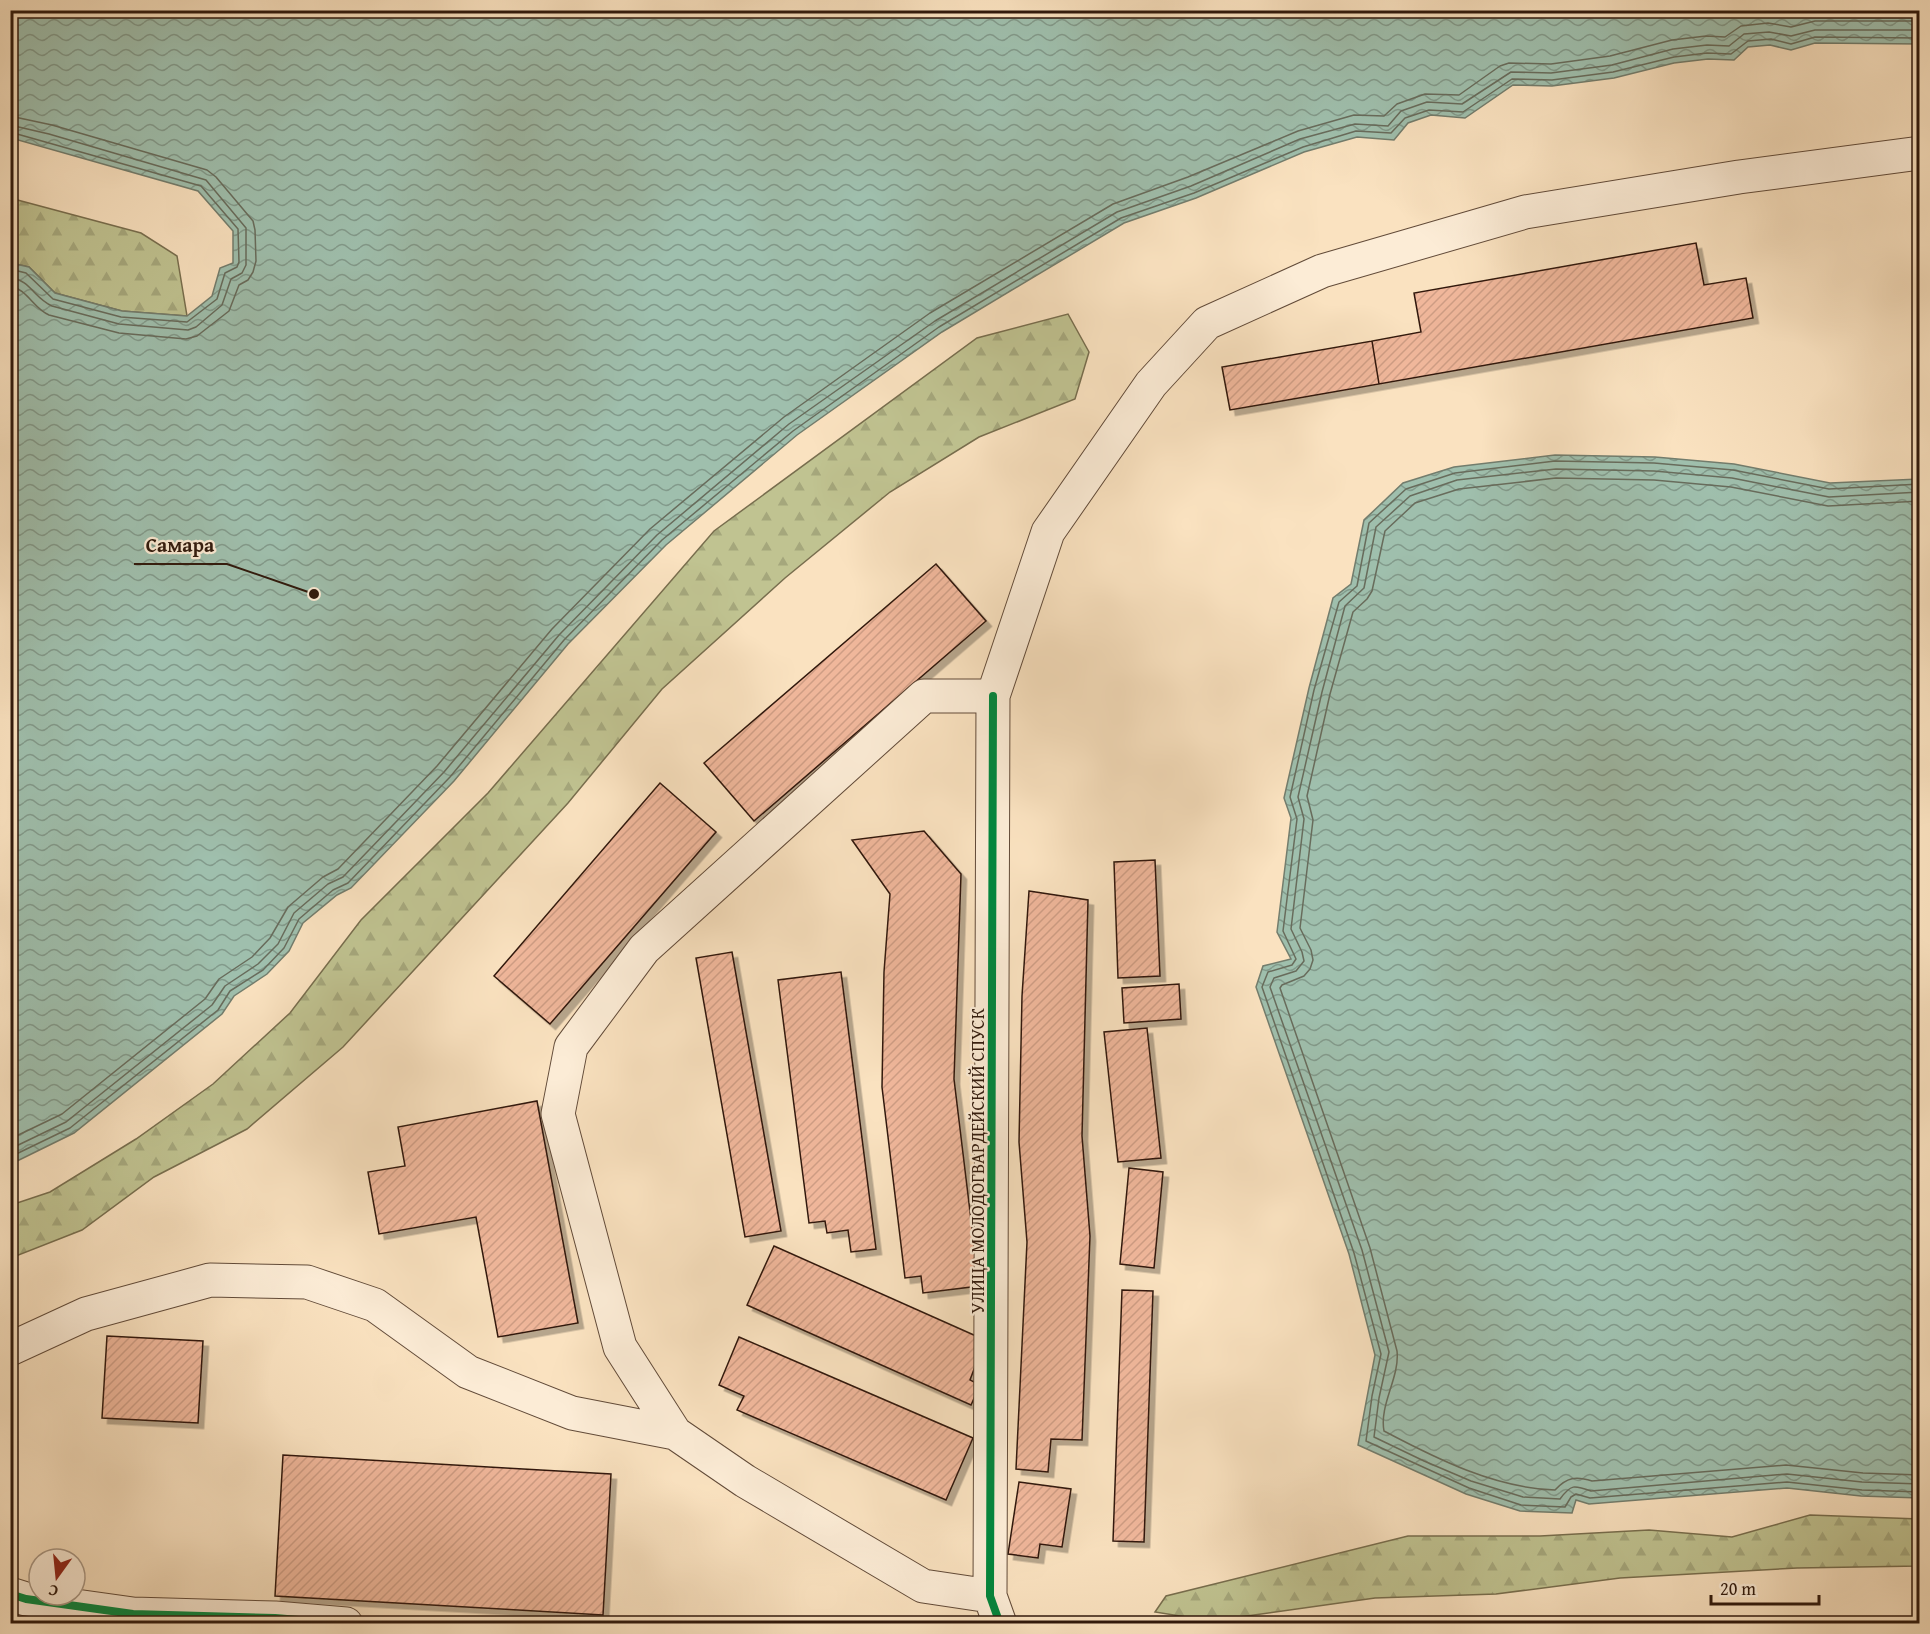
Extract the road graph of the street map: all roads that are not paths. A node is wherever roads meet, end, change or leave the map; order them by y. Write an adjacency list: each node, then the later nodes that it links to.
1 (1920, 153): 2 (street, УЛИЦА МОЛОДОГВАРДЕЙСКИЙ СПУСК)
2 (993, 696): 4 (street); 6 (street, УЛИЦА МОЛОДОГВАРДЕЙСКИЙ СПУСК)
3 (10, 1349): 4 (street)
4 (675, 1433): 6 (street)
5 (10, 1594): 7 (street)
6 (995, 1610)
7 (346, 1623)

